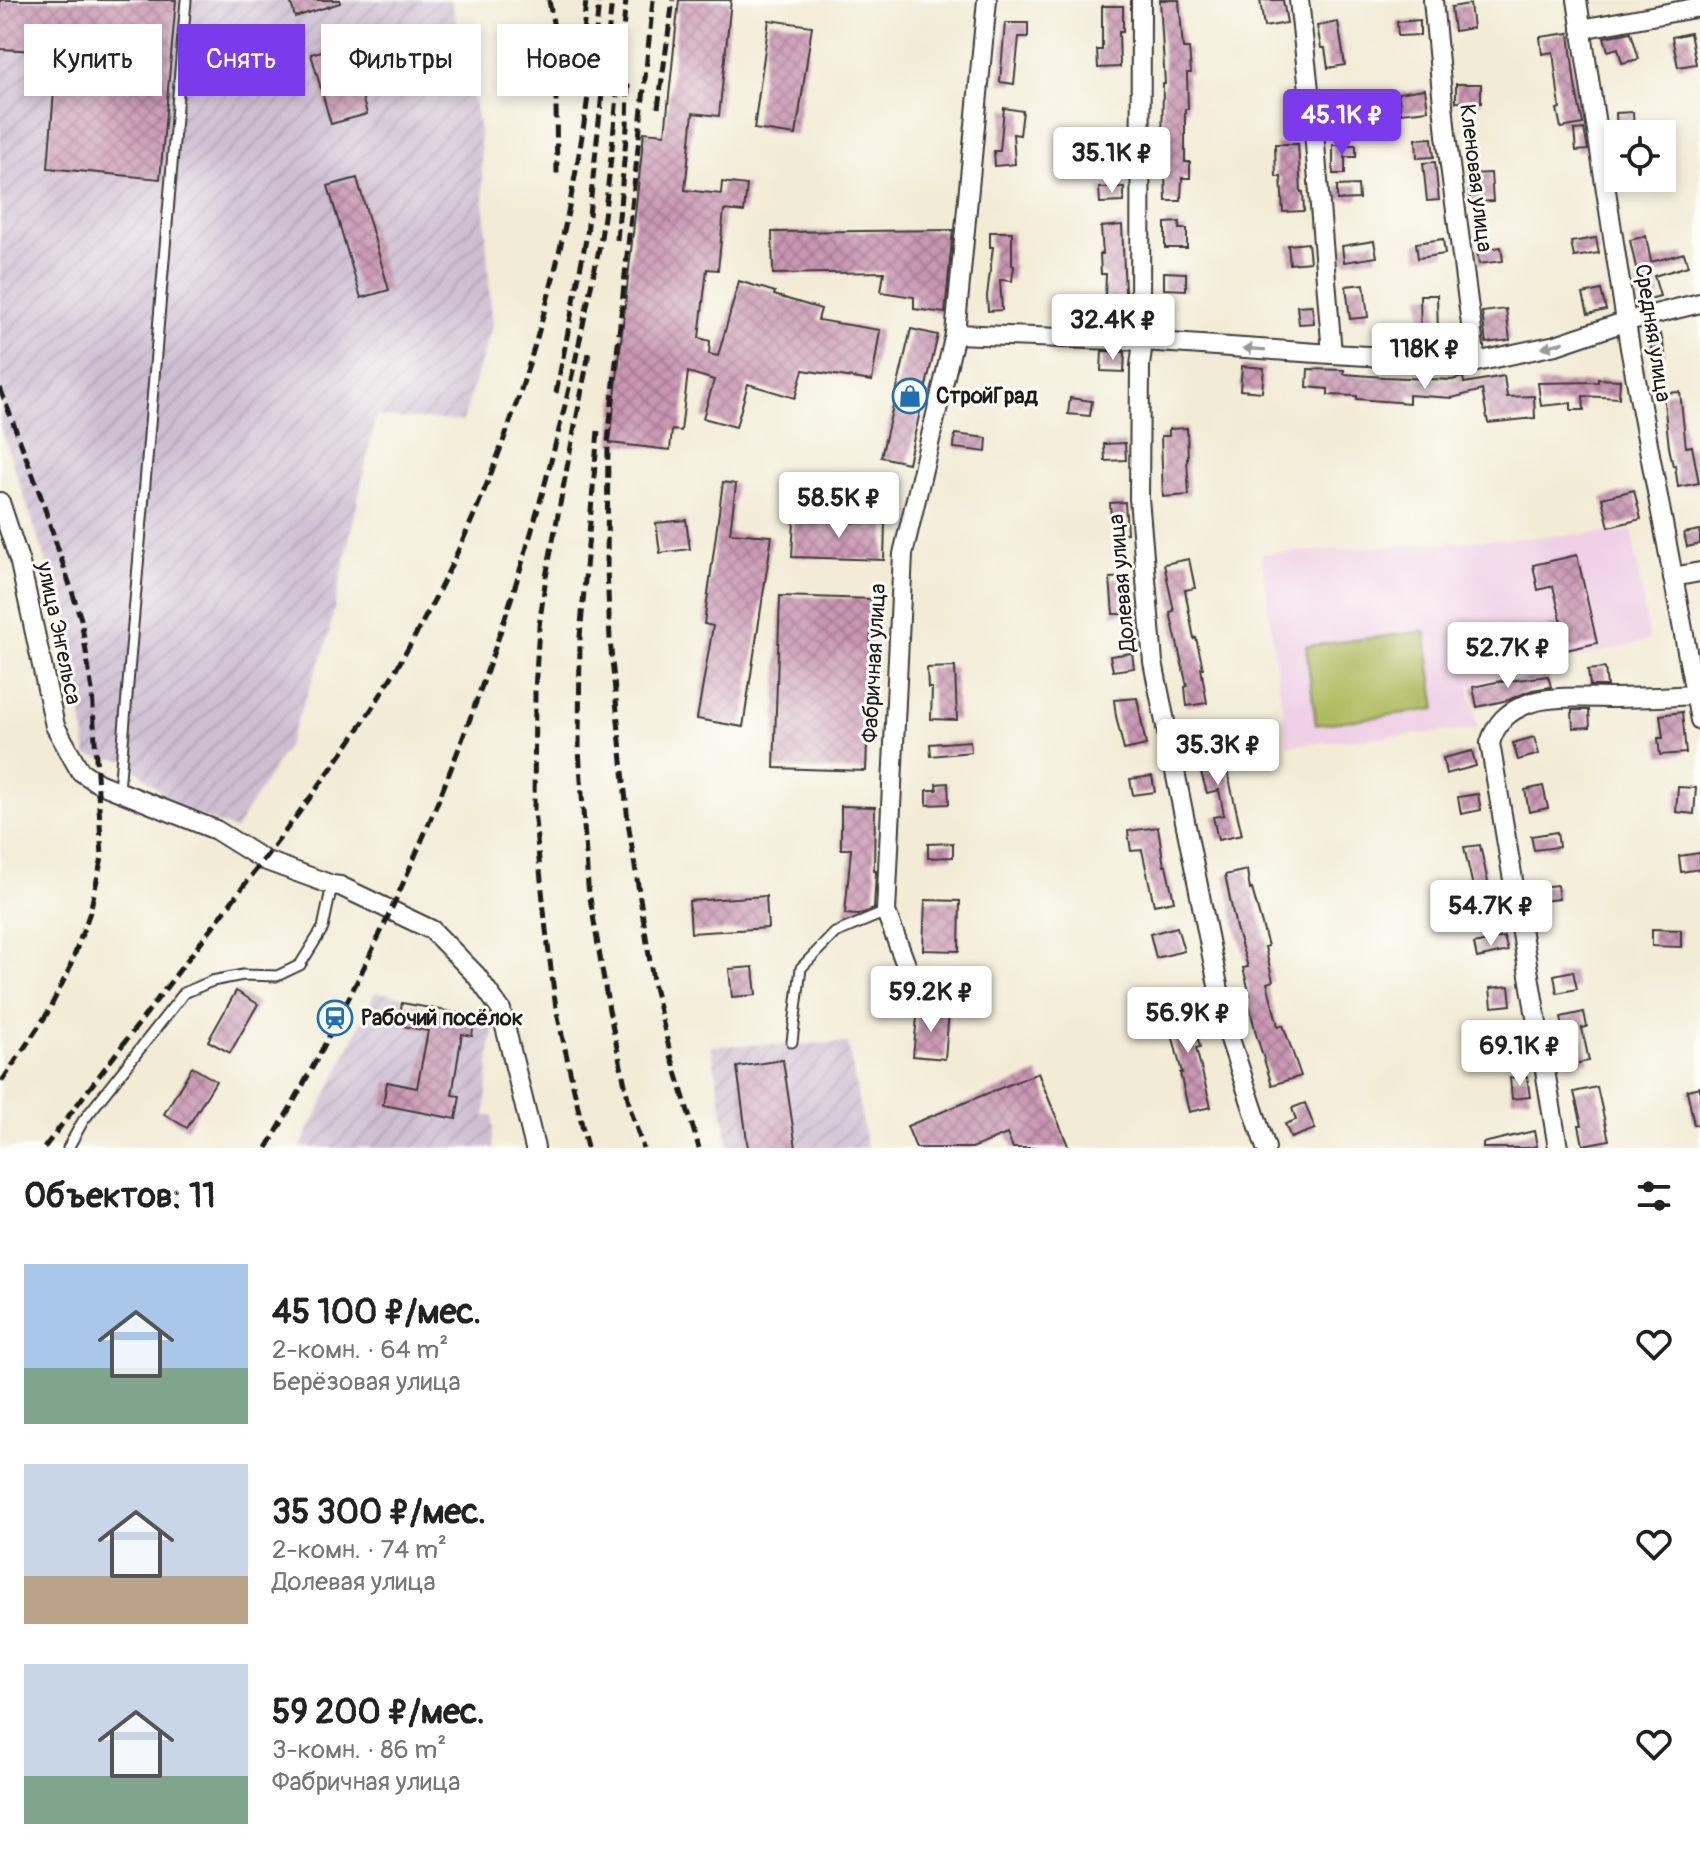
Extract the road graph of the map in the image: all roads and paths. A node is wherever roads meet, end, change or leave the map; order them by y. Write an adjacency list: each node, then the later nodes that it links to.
1 (186, 0): 20 (lane)
2 (987, 0): 11 (street, Фабричная улица)
3 (1141, 0): 12 (street, Долевая улица)
4 (1299, 0): 13 (street)
5 (1433, 0): 14 (street, Кленовая улица)
6 (1577, 0): 8 (street, Средняя улица)
7 (1700, 7): 8 (street)
8 (1581, 29): 10 (street, Средняя улица)
9 (1700, 303): 10 (street)
10 (1627, 321): 14 (street, one-way to 14); 17 (street, Средняя улица)
11 (955, 334): 12 (street); 22 (street, Фабричная улица)
12 (1143, 341): 13 (street, one-way to 12); 27 (street, Долевая улица)
13 (1332, 354): 14 (street)
14 (1476, 362)
15 (0, 502): 20 (street, улица Энгельса)
16 (1700, 572): 17 (street)
17 (1673, 577): 18 (street, Средняя улица)
18 (1695, 695): 19 (street, Средняя улица); 28 (street)
19 (1700, 720)
20 (119, 790): 21 (street)
21 (332, 885): 25 (lane); 26 (street)
22 (886, 912): 23 (street, Фабричная улица); 24 (lane)
23 (917, 994)
24 (792, 1042)
25 (68, 1148)
26 (535, 1148)
27 (1266, 1148)
28 (1558, 1148)

